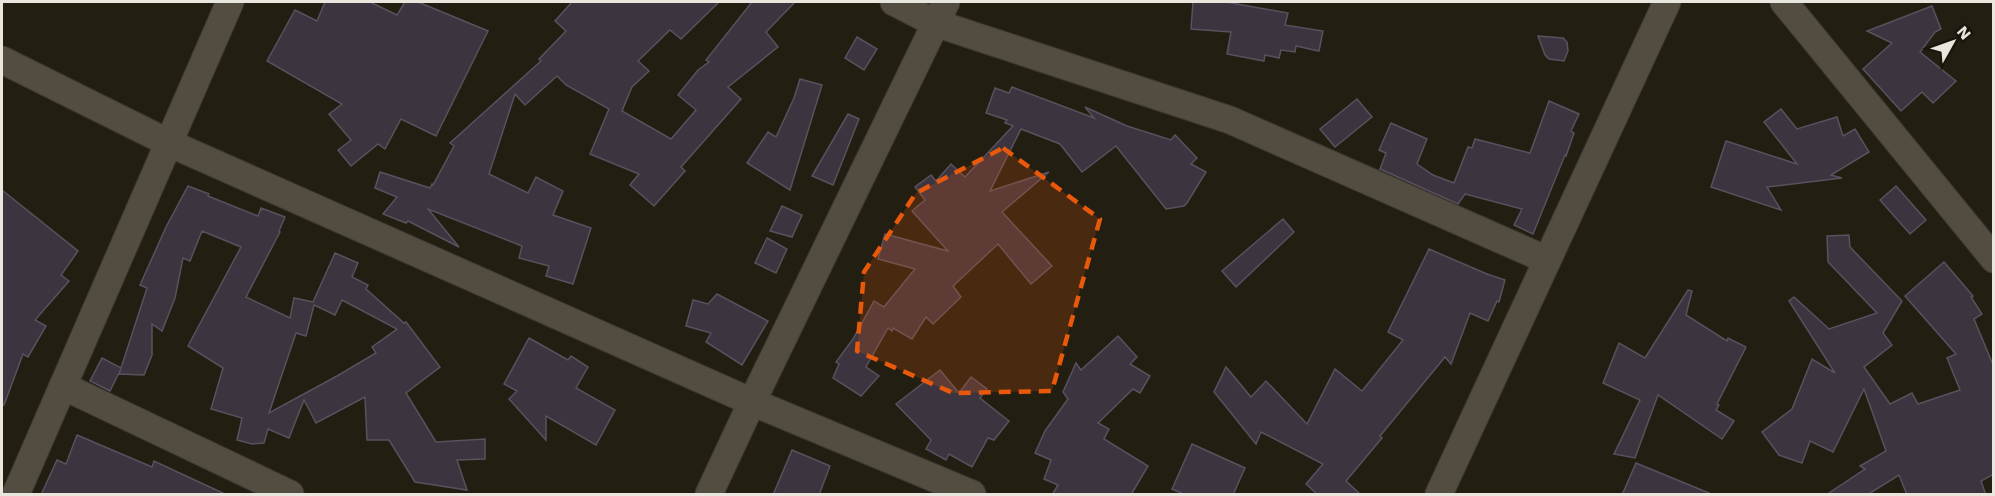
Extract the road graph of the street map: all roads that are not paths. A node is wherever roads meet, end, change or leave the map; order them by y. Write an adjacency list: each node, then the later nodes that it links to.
1 (230, 2): 7 (street)
2 (894, 2): 5 (street)
3 (1667, 2): 9 (street)
4 (1784, 2): 8 (street)
5 (941, 12): 9 (street); 11 (street)
6 (2, 60): 7 (street)
7 (169, 143): 10 (street); 11 (street)
8 (1994, 259)
9 (1547, 260): 16 (street)
10 (63, 386): 12 (street); 13 (street)
11 (752, 402): 14 (street); 15 (street)
12 (13, 484)
13 (290, 495)
14 (710, 495)
15 (972, 495)
16 (1439, 495)

